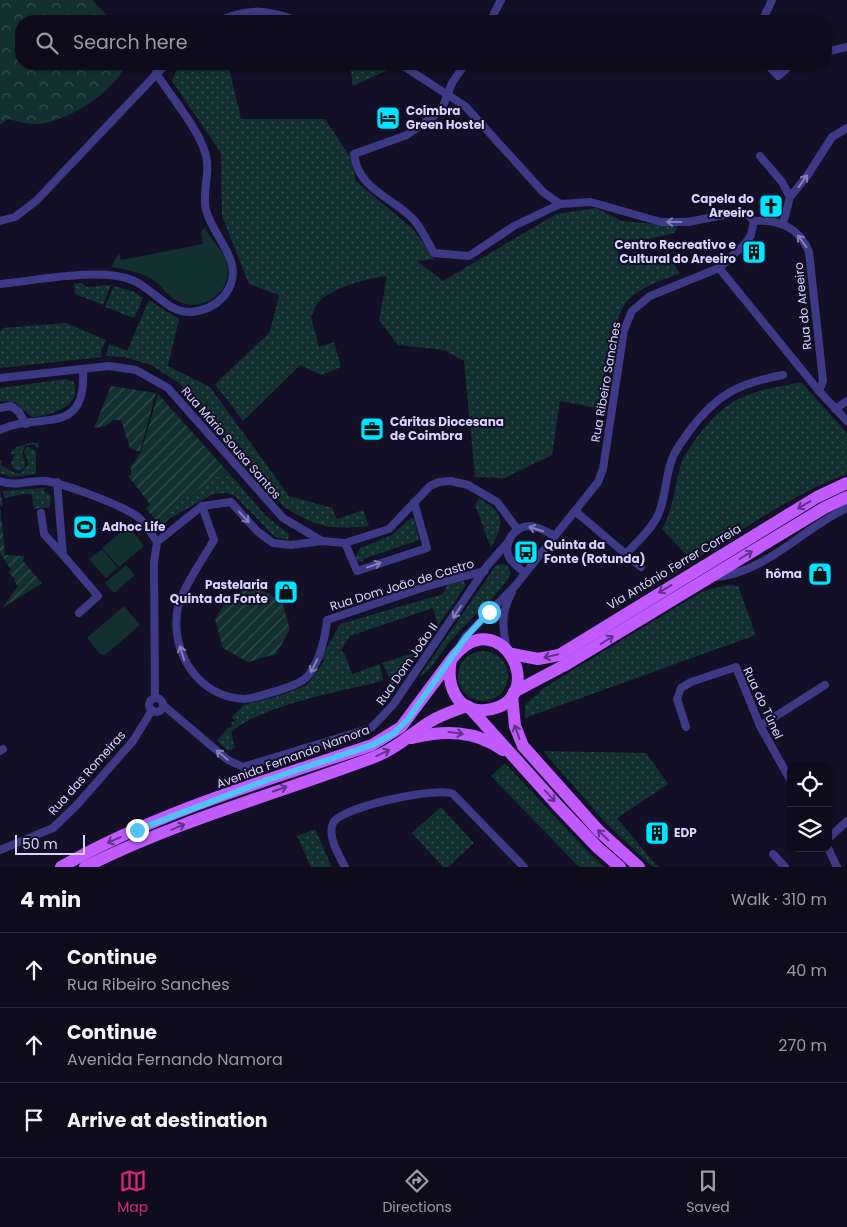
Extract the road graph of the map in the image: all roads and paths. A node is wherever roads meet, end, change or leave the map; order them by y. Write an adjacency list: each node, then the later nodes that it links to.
1 (502, 0): 5 (street)
2 (772, 0): 6 (street)
3 (233, 15): 4 (street)
4 (281, 15)
5 (493, 15)
6 (765, 15)
7 (847, 47): 8 (street)
8 (832, 51)
9 (159, 70): 14 (street)
10 (410, 70): 15 (street)
11 (461, 70): 15 (street)
12 (772, 70): 13 (street)
13 (785, 70)
14 (156, 73): 20 (street); 24 (street)
15 (449, 94): 19 (street); 19 (street)
16 (847, 128): 18 (street, one-way to 16)
17 (760, 156): 18 (street)
18 (790, 197): 22 (street)
19 (560, 204): 21 (street, Rua do Areeiro, one-way to 19)
20 (0, 221)
21 (754, 221): 22 (street, Rua do Areeiro); 23 (street, Rua Ribeiro Sanches)
22 (783, 224): 28 (street, Rua do Areeiro, one-way to 22)
23 (719, 268): 28 (street); 42 (street, Rua Ribeiro Sanches)
24 (0, 284)
25 (83, 369): 27 (street, Rua Mário Sousa Santos); 33 (street); 46 (street, Rua Mário Sousa Santos)
26 (783, 375): 50 (street)
27 (0, 378)
28 (820, 391): 31 (street)
29 (847, 401): 31 (street)
30 (0, 408): 33 (street)
31 (834, 409): 32 (street)
32 (847, 420)
33 (26, 424): 34 (street)
34 (0, 430)
35 (0, 481): 36 (street)
36 (57, 482): 48 (street); 51 (street)
37 (847, 483): 58 (main road, Via António Ferrer Correia, one-way to 58)
38 (847, 497): 55 (main road, one-way to 38)
39 (414, 502): 44 (street); 49 (street); 49 (street, one-way to 39)
40 (202, 506): 46 (street, one-way to 46); 48 (street); 53 (street, Rua Dom João de Castro, one-way to 40)
41 (847, 508): 55 (street)
42 (576, 511): 45 (street, Rua Ribeiro Sanches); 50 (street)
43 (41, 513): 51 (street)
44 (518, 530): 45 (street, one-way to 44); 47 (street, Rua Dom João II)
45 (555, 536): 54 (street, Rua Ribeiro Sanches)
46 (322, 541): 49 (street)
47 (509, 541): 53 (street, Rua Dom João II); 54 (street)
48 (156, 542): 62 (street)
49 (345, 543)
50 (626, 554): 52 (street)
51 (63, 555): 57 (street)
52 (641, 567)
53 (484, 571): 63 (street, Rua Dom João II, one-way to 63)
54 (525, 573): 56 (street, Rua Ribeiro Sanches)
55 (708, 578): 61 (main road, one-way to 55)
56 (515, 586): 58 (street, Rua Ribeiro Sanches); 59 (street, Rua Ribeiro Sanches)
57 (80, 613)
58 (509, 651): 59 (main road); 61 (main road)
59 (454, 655): 64 (main road); 76 (main road, Avenida Fernando Namora, one-way to 76)
60 (826, 685): 66 (street)
61 (513, 694): 64 (main road); 81 (main road, one-way to 61)
62 (155, 698): 63 (street, Rua Dom João II); 65 (street)
63 (163, 705): 65 (street)
64 (468, 707): 68 (main road, Avenida Fernando Namora); 69 (main road)
65 (152, 710): 73 (street, Rua das Romeiras)
66 (760, 726): 67 (street, Rua do Túnel); 70 (street, Rua do Túnel)
67 (686, 727)
68 (408, 739): 69 (main road, one-way to 69); 77 (main road, Avenida Fernando Namora, one-way to 68)
69 (517, 760): 80 (main road, one-way to 80)
70 (787, 774)
71 (847, 821): 72 (street)
72 (832, 835)
73 (0, 850)
74 (830, 852): 83 (street)
75 (773, 854): 82 (street)
76 (61, 867)
77 (85, 867)
78 (344, 867): 79 (street)
79 (524, 867)
80 (620, 867)
81 (639, 867)
82 (785, 867)
83 (837, 867)

